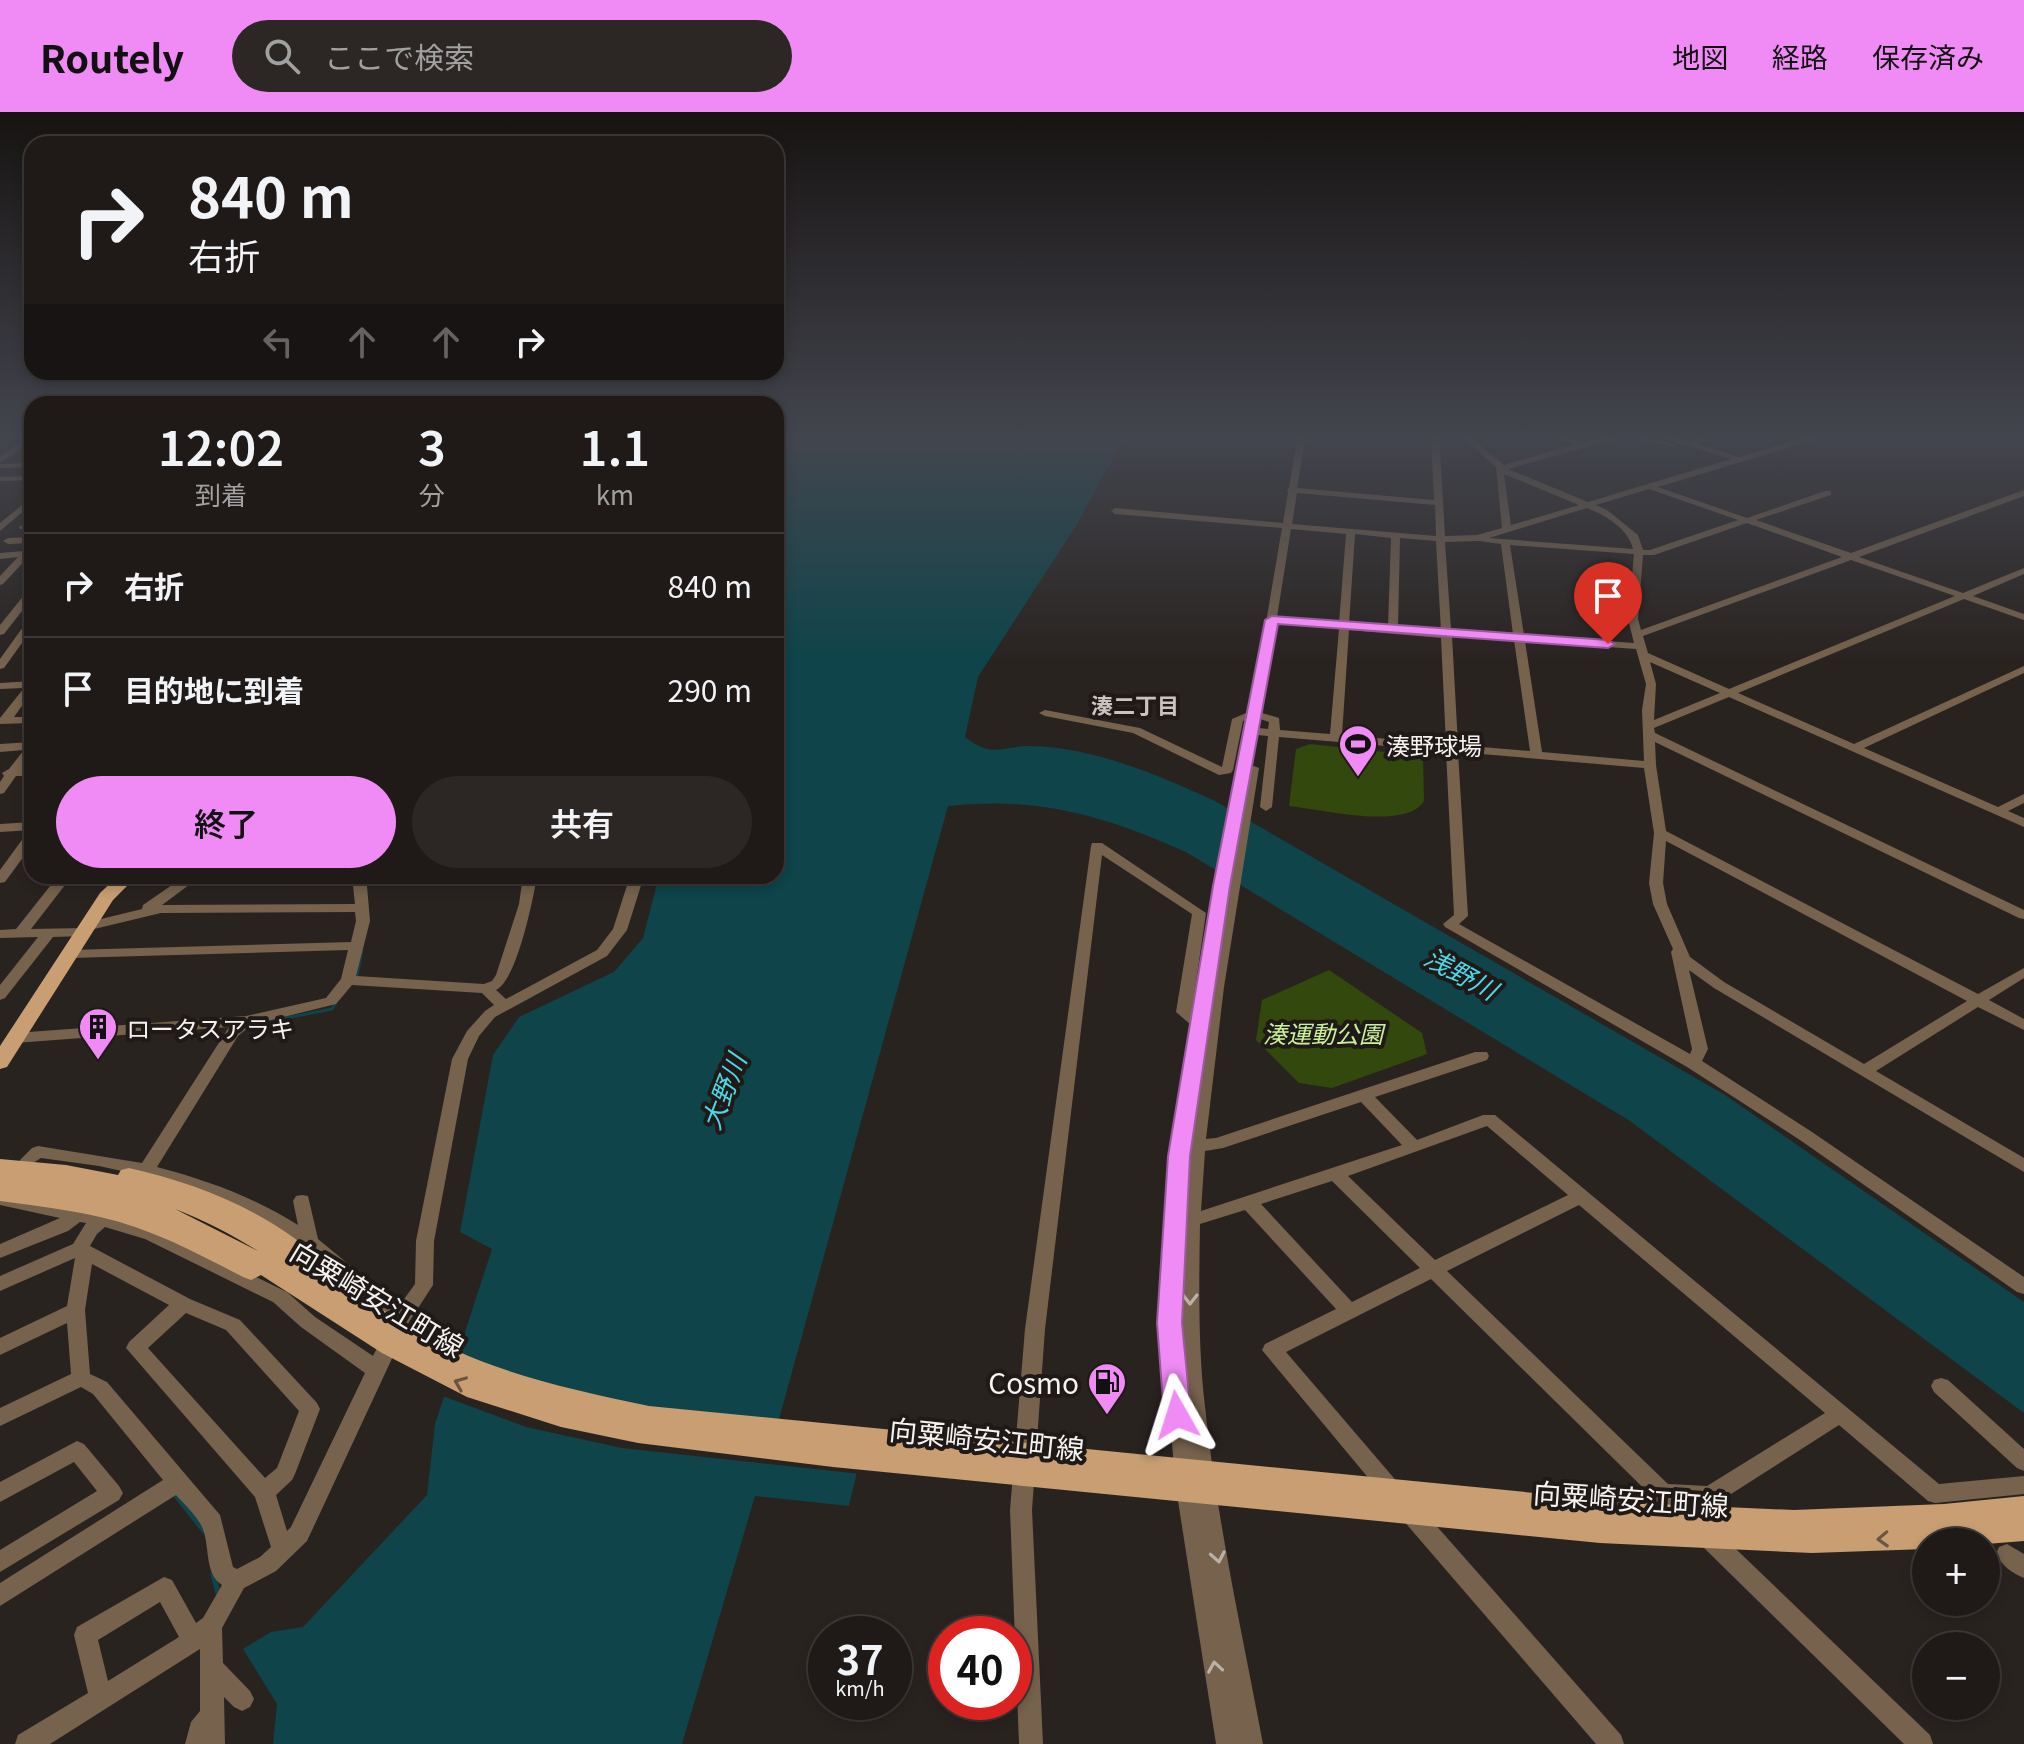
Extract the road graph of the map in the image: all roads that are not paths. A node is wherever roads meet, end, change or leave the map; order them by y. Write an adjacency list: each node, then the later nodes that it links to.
1 (20, 510): 13 (street)
2 (1289, 510): 15 (street)
3 (1439, 510): 20 (street)
4 (1504, 510): 17 (street)
5 (1571, 510): 17 (street)
6 (1597, 510): 26 (street)
7 (1718, 510): 14 (street)
8 (1779, 510): 14 (street)
9 (1978, 510): 29 (street)
10 (1115, 511): 15 (street)
11 (0, 516): 13 (street)
12 (24, 516): 13 (street)
13 (12, 517): 16 (street)
14 (1748, 521): 26 (street); 29 (street)
15 (1288, 526): 18 (street); 38 (street)
16 (0, 528)
17 (1507, 529): 21 (street)
18 (1351, 531): 19 (street); 40 (street)
19 (1396, 535): 20 (street); 41 (street)
20 (1440, 539): 21 (street); 44 (street)
21 (1468, 539): 24 (street)
22 (24, 540): 23 (street)
23 (8, 541)
24 (1505, 542): 26 (street); 45 (street)
25 (24, 552): 27 (street)
26 (1639, 553): 46 (street)
27 (0, 556)
28 (24, 556): 31 (street)
29 (1850, 556): 35 (street); 46 (street)
30 (24, 567): 31 (street)
31 (13, 568): 32 (street); 34 (street)
32 (0, 569)
33 (2024, 571): 35 (street)
34 (0, 582)
35 (1963, 596): 37 (street); 51 (street)
36 (24, 600): 39 (street)
37 (2024, 617)
38 (1272, 620): 40 (street); 56 (street)
39 (4, 622): 42 (street)
40 (1344, 626): 41 (street); 62 (street)
41 (1393, 630): 44 (street)
42 (0, 632)
43 (24, 633): 47 (street)
44 (1446, 634): 45 (street); 64 (street)
45 (1518, 637): 46 (street); 67 (street)
46 (1639, 645): 51 (street); 53 (street)
47 (0, 666)
48 (2024, 669): 66 (street)
49 (24, 684): 50 (street)
50 (0, 686)
51 (1729, 693): 54 (street); 66 (street)
52 (24, 694): 58 (street)
53 (1648, 704): 54 (street); 59 (street)
54 (1681, 712): 59 (street)
55 (1045, 713): 56 (street)
56 (1257, 715): 60 (street); 61 (street)
57 (24, 720): 58 (street)
58 (2, 721)
59 (1650, 730): 69 (street); 90 (street)
60 (1255, 731): 61 (street); 87 (street)
61 (1274, 732): 62 (street); 73 (street)
62 (1336, 737): 64 (street)
63 (24, 746): 65 (street)
64 (1451, 747): 67 (street); 110 (street)
65 (0, 748)
66 (1854, 748): 74 (street)
67 (1536, 753): 69 (street)
68 (24, 755): 70 (street)
69 (1650, 765): 78 (street)
70 (6, 774): 71 (street)
71 (0, 790)
72 (2024, 798): 74 (street)
73 (1266, 807)
74 (1998, 812): 75 (street)
75 (2024, 823)
76 (24, 826): 77 (street)
77 (0, 828)
78 (1660, 833): 95 (street); 102 (street)
79 (24, 847): 80 (street)
80 (0, 879)
81 (59, 884): 94 (street)
82 (120, 884): 91 (main road)
83 (182, 884): 89 (street)
84 (362, 884): 88 (street)
85 (529, 884): 100 (street)
86 (634, 884): 103 (street)
87 (1228, 886): 105 (street); 113 (street)
88 (362, 908): 89 (street); 96 (street)
89 (142, 912): 91 (street)
90 (2024, 915)
91 (87, 929): 92 (street); 97 (main road)
92 (49, 933): 94 (street); 101 (street)
93 (0, 934): 94 (street)
94 (20, 934)
95 (1677, 944): 110 (street); 111 (street)
96 (356, 946): 97 (street); 99 (street)
97 (70, 954): 107 (main road)
98 (2024, 972): 102 (street)
99 (348, 980): 100 (street); 104 (street)
100 (486, 989): 103 (street)
101 (0, 995)
102 (1979, 1001): 106 (street); 111 (street)
103 (504, 1006): 138 (street)
104 (246, 1021): 107 (street); 119 (street)
105 (1199, 1023): 113 (street); 146 (street)
106 (2024, 1025)
107 (15, 1038): 109 (main road)
108 (1481, 1056): 112 (street)
109 (0, 1062)
110 (1693, 1063): 133 (street)
111 (1865, 1071): 117 (street)
112 (1364, 1095): 113 (street); 114 (street)
113 (1188, 1146): 127 (street)
114 (1414, 1147): 120 (street); 122 (street)
115 (0, 1157): 116 (main road)
116 (28, 1160): 119 (street); 128 (main road)
117 (2024, 1166)
118 (0, 1167): 135 (main road, 向粟崎安江町線)
119 (147, 1169): 128 (street)
120 (1335, 1174): 124 (street); 131 (street)
121 (3, 1189): 125 (street); 135 (main road); 135 (main road, 向粟崎安江町線)
122 (1581, 1196): 131 (street); 143 (street)
123 (302, 1201): 128 (street)
124 (1249, 1203): 127 (street); 137 (street)
125 (78, 1214): 126 (street); 129 (street)
126 (101, 1220): 130 (street); 140 (street)
127 (1184, 1223): 147 (street)
128 (301, 1244): 135 (main road); 138 (street)
129 (0, 1251)
130 (82, 1251): 132 (street); 134 (street); 136 (street)
131 (1435, 1270): 137 (street); 153 (street)
132 (0, 1284)
133 (2024, 1287)
134 (183, 1304): 151 (street); 151 (street)
135 (339, 1305): 146 (main road, 向粟崎安江町線)
136 (76, 1310): 139 (street); 141 (street)
137 (1348, 1310): 150 (street)
138 (401, 1318): 140 (street)
139 (0, 1347)
140 (375, 1371): 157 (street)
141 (81, 1378): 144 (street); 148 (street)
142 (1941, 1386): 145 (street)
143 (1840, 1414): 149 (street); 153 (street)
144 (0, 1417)
145 (2024, 1462)
146 (1023, 1464): 147 (main road, 向粟崎安江町線); 170 (street)
147 (1195, 1481): 150 (main road, 向粟崎安江町線); 154 (main road, 向粟崎安江町線); 171 (street, one-way to 147); 172 (street, one-way to 172)
148 (172, 1485): 160 (street); 161 (street)
149 (2024, 1485)
150 (1392, 1491): 155 (main road, 向粟崎安江町線)
151 (264, 1492): 157 (street)
152 (0, 1493): 158 (street)
153 (1665, 1493): 155 (street)
154 (1410, 1512): 155 (main road, 向粟崎安江町線); 173 (street)
155 (1697, 1526): 156 (main road, 向粟崎安江町線); 174 (street)
156 (2018, 1526): 159 (street)
157 (283, 1550): 160 (street)
158 (0, 1562)
159 (2024, 1568)
160 (236, 1581): 162 (street)
161 (0, 1595)
162 (202, 1633): 163 (street); 164 (street); 164 (street)
163 (212, 1668): 165 (street); 166 (street)
164 (101, 1699): 167 (street)
165 (242, 1699)
166 (212, 1715): 168 (street); 169 (street)
167 (27, 1744)
168 (197, 1744)
169 (213, 1744)
170 (1031, 1744)
171 (1228, 1744)
172 (1251, 1744)
173 (1612, 1744)
174 (1921, 1744)

